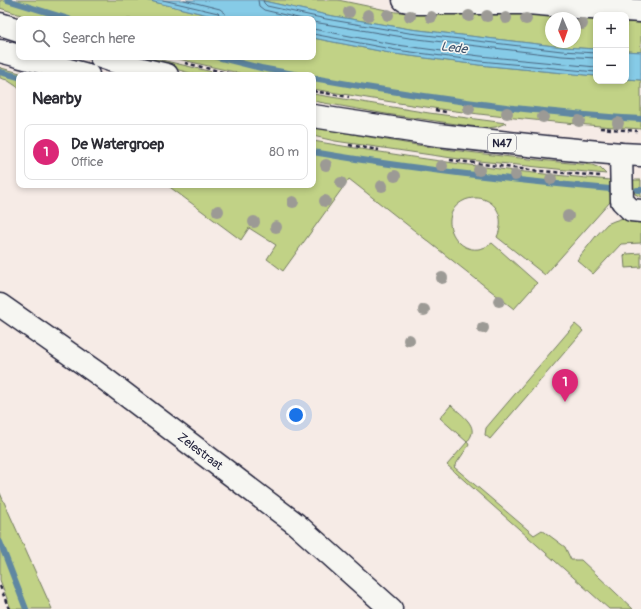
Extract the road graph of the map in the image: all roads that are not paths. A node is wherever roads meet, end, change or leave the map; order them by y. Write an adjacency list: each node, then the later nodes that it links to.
1 (404, 0): 2 (street)
2 (641, 11)
3 (0, 24): 4 (street)
4 (16, 29)
5 (0, 51): 6 (street)
6 (16, 56)
7 (31, 60): 10 (street)
8 (110, 60): 9 (street)
9 (172, 68)
10 (77, 72)
11 (316, 112): 13 (street, N47)
12 (316, 116): 13 (street, N47)
13 (364, 123): 14 (street, N47)
14 (631, 154): 15 (street)
15 (641, 211)
16 (0, 304): 17 (street, Zelestraat)
17 (391, 609)

